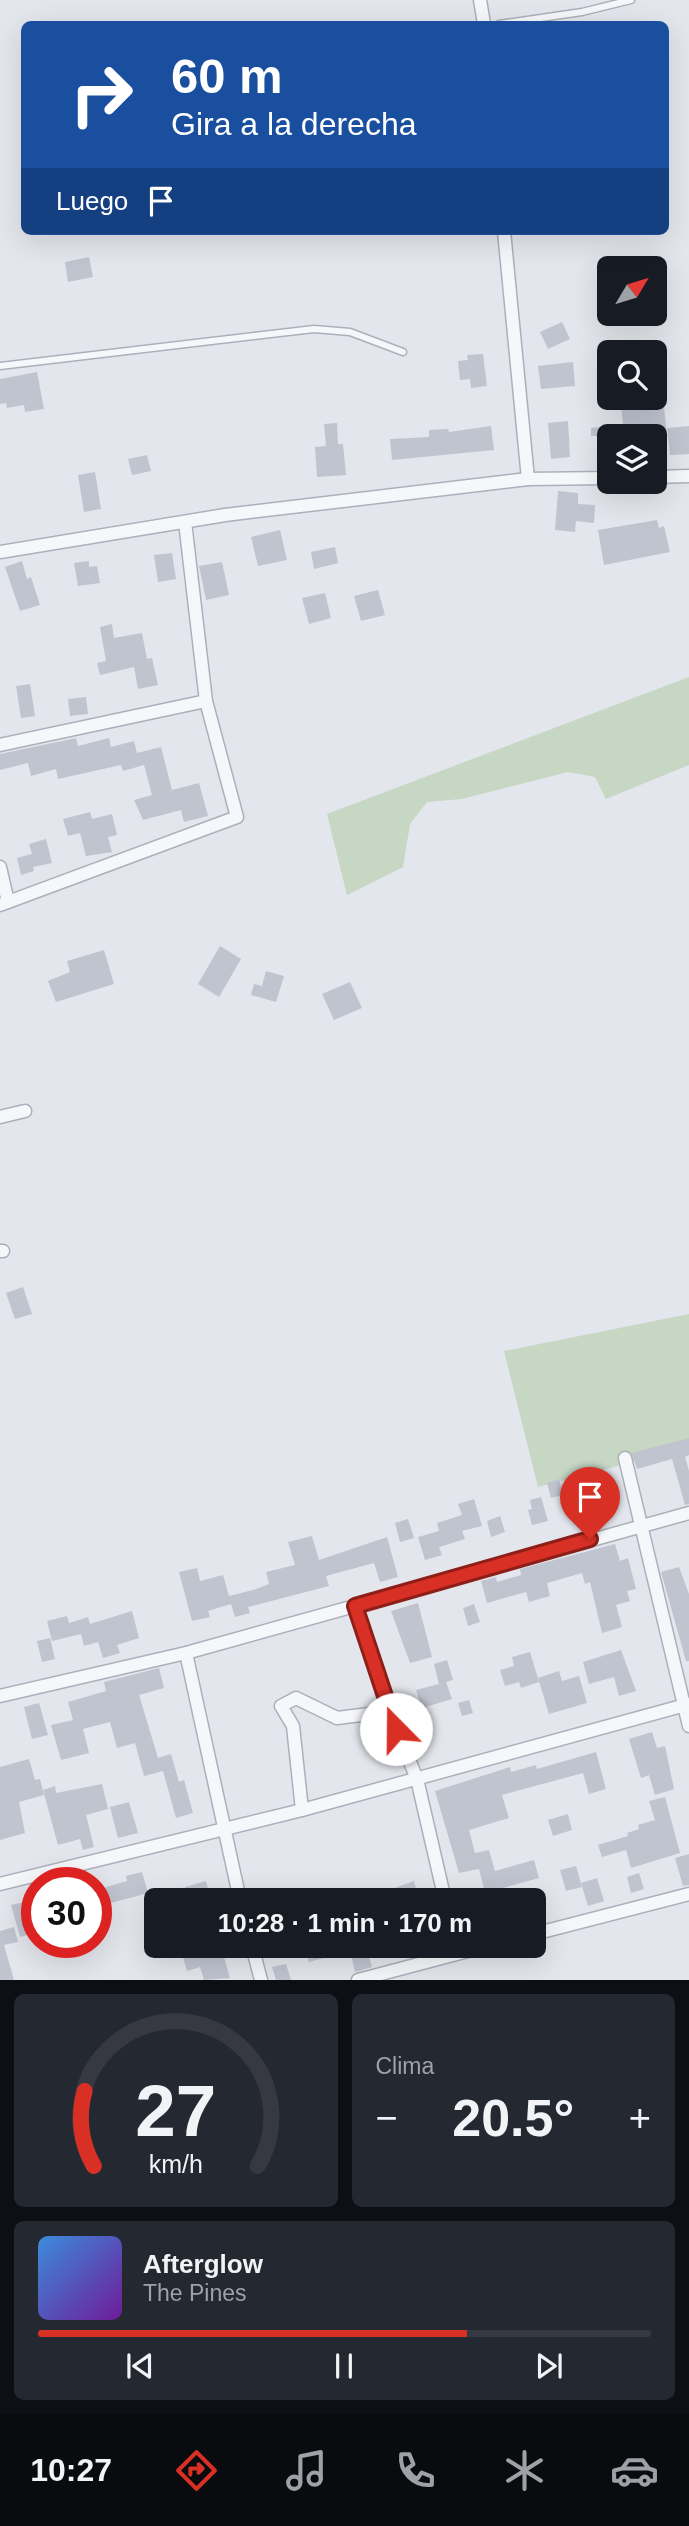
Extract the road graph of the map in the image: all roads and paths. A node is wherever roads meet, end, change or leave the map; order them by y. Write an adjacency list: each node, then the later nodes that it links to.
1 (480, 0): 3 (street)
2 (631, 0): 4 (lane)
3 (484, 21)
4 (520, 21)
5 (504, 235): 11 (street)
6 (403, 352): 7 (lane)
7 (0, 366)
8 (689, 476): 9 (street)
9 (667, 477)
10 (597, 478): 11 (street)
11 (528, 479): 12 (street)
12 (185, 522): 13 (street); 14 (street)
13 (0, 552)
14 (206, 701): 15 (street); 17 (street)
15 (0, 745)
16 (0, 867): 17 (street)
17 (4, 904)
18 (25, 1111): 19 (street)
19 (0, 1117)
20 (625, 1458): 22 (street)
21 (689, 1513): 22 (street)
22 (643, 1525): 23 (street); 27 (street)
23 (355, 1606): 24 (street); 26 (street)
24 (186, 1653): 25 (street); 31 (street)
25 (0, 1696)
26 (386, 1704): 29 (street); 30 (street)
27 (687, 1705): 28 (street); 29 (street)
28 (689, 1726)
29 (417, 1779): 30 (street); 34 (street)
30 (302, 1810): 31 (street)
31 (224, 1828): 32 (street); 33 (street)
32 (0, 1884)
33 (237, 1888)
34 (442, 1888)
35 (689, 1894): 36 (street)
36 (546, 1931)
37 (255, 1958): 39 (street)
38 (431, 1958): 40 (street)
39 (261, 1980)
40 (358, 1980)

